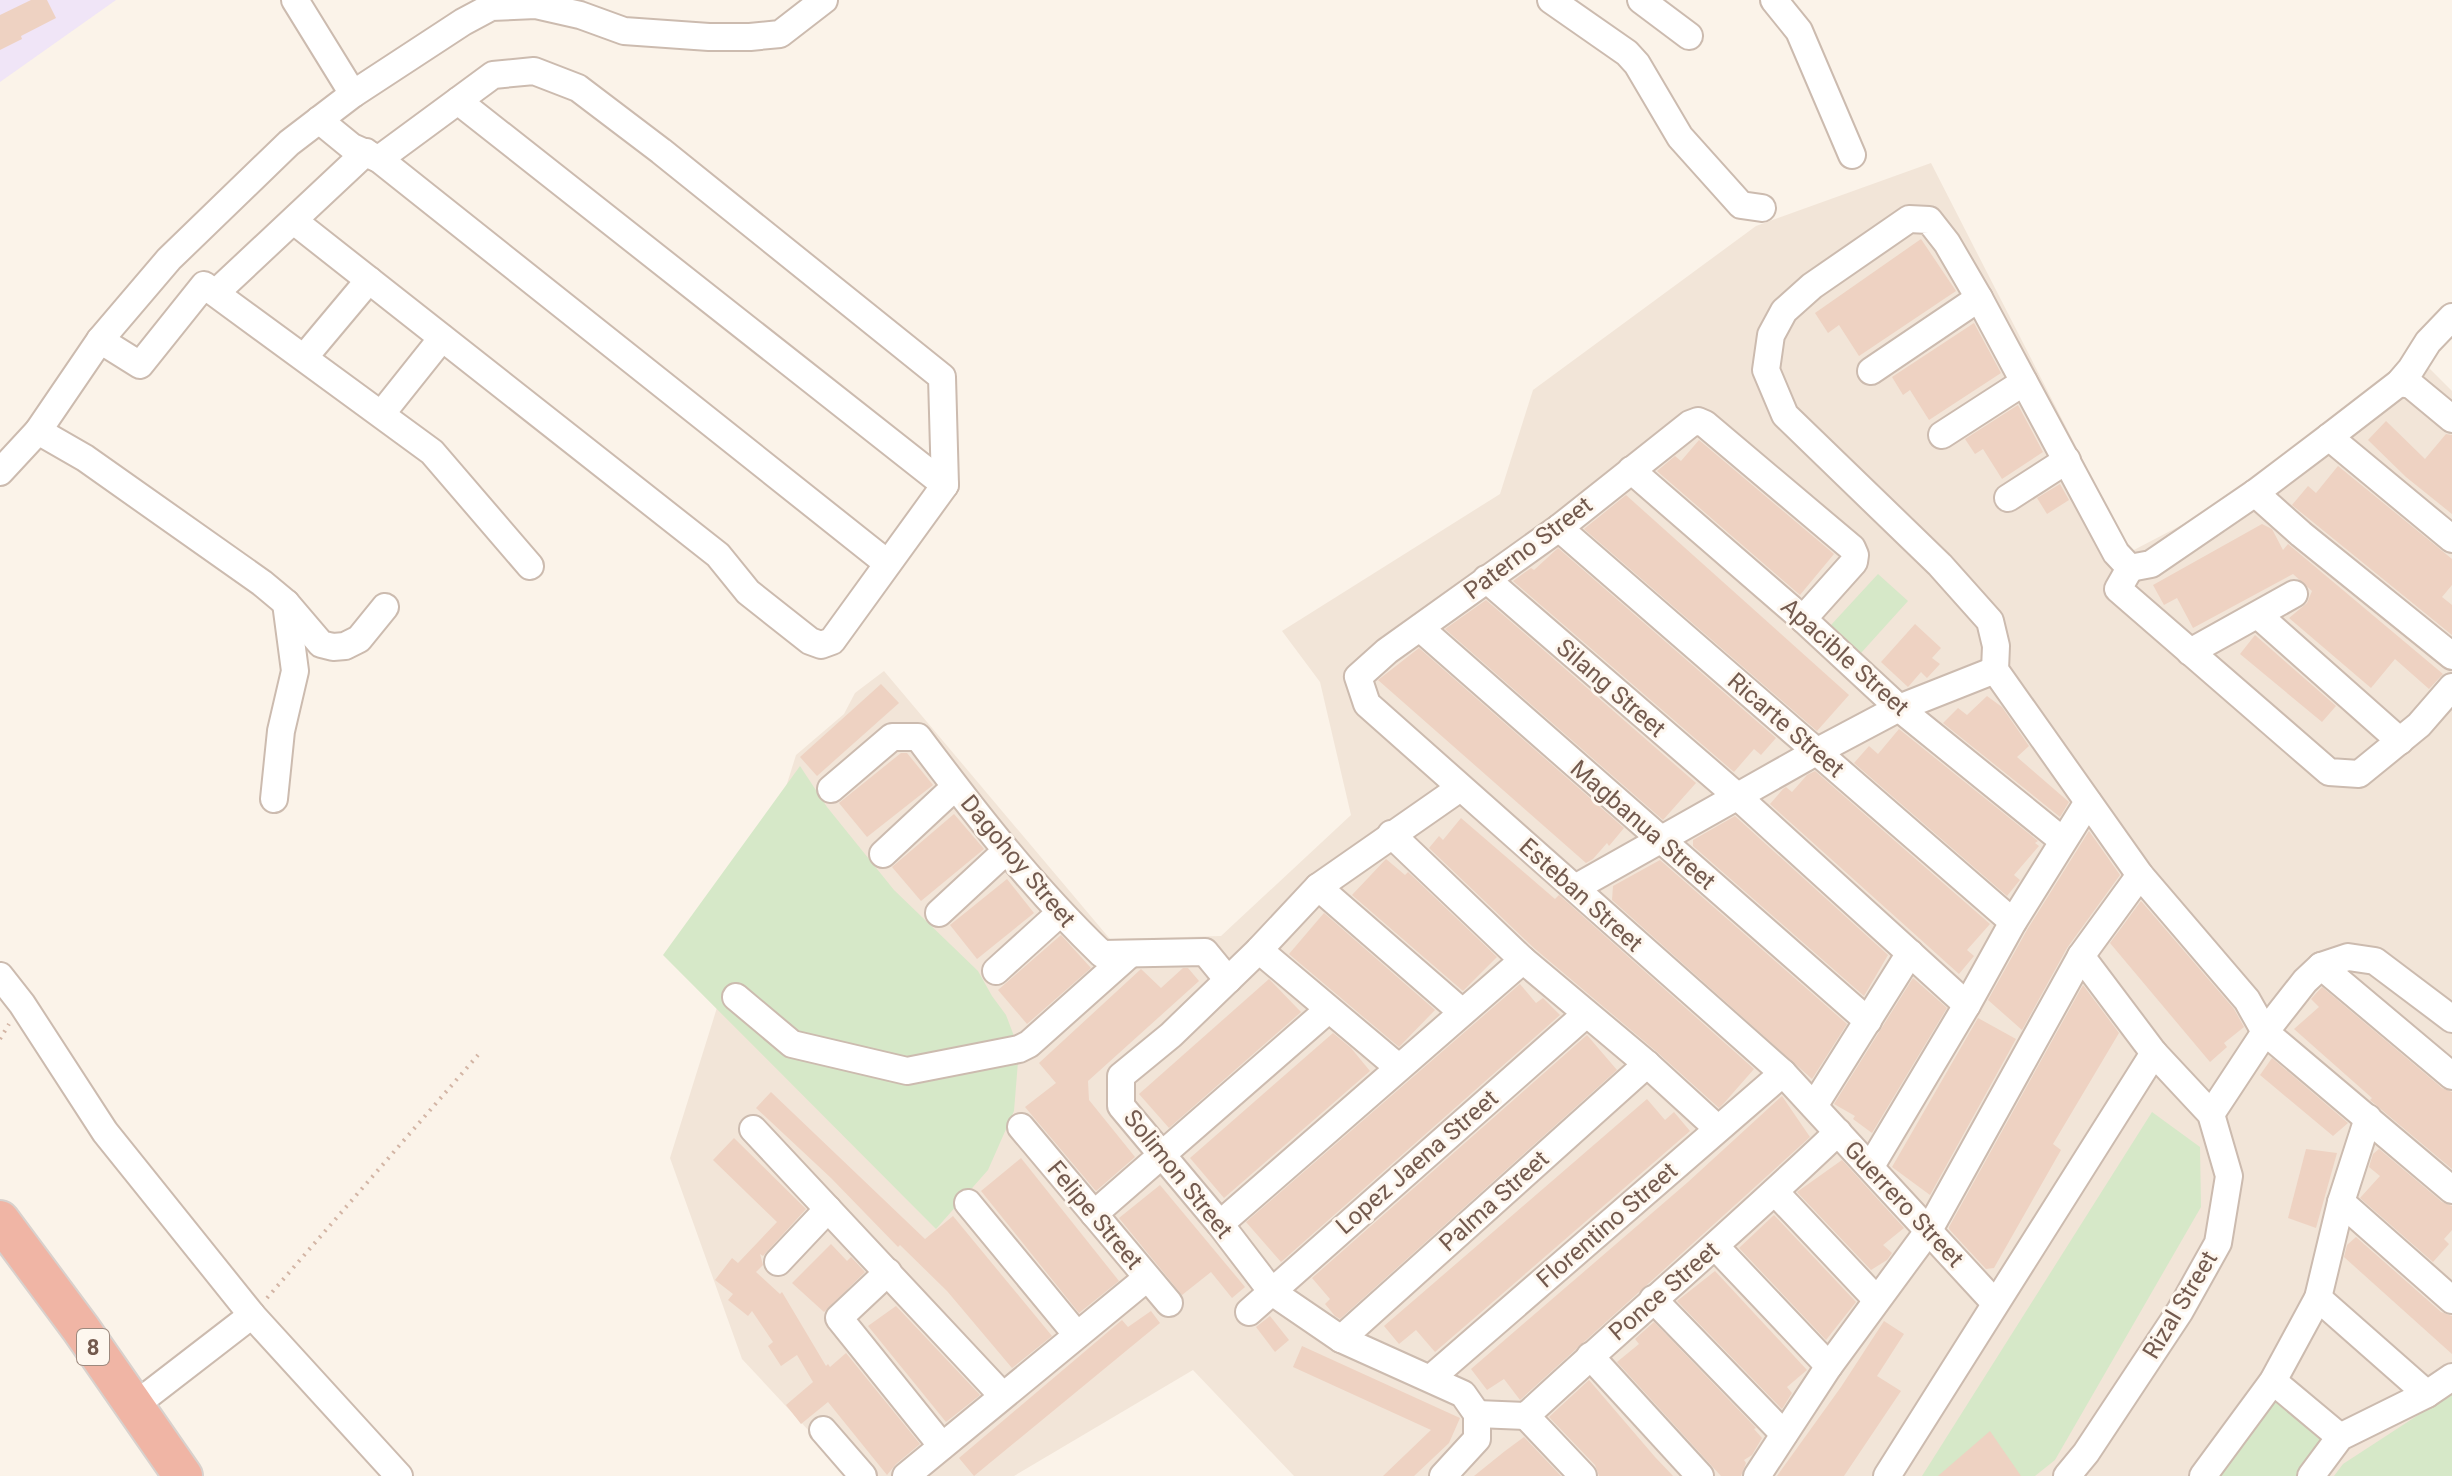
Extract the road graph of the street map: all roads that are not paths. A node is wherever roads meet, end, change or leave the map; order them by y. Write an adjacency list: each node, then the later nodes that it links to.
1 (295, 0): 7 (street)
2 (824, 0): 7 (street)
3 (1551, 0): 12 (street)
4 (1641, 0): 6 (street)
5 (1774, 0): 10 (street)
6 (1689, 36)
7 (353, 94): 9 (street)
8 (458, 101): 11 (street); 32 (street); 32 (street)
9 (325, 116): 11 (street); 19 (street)
10 (1852, 155)
11 (372, 156): 13 (street); 37 (street)
12 (1762, 208)
13 (294, 221): 14 (street); 15 (street)
14 (369, 280): 18 (street); 20 (street)
15 (223, 286)
16 (1979, 298): 21 (street); 22 (street); 49 (street)
17 (2452, 317): 23 (street)
18 (442, 338): 24 (street); 37 (street)
19 (100, 340): 26 (street); 38 (street)
20 (312, 348)
21 (1871, 371)
22 (2024, 382): 27 (street); 29 (street)
23 (2399, 383): 25 (street); 28 (street)
24 (387, 407)
25 (2452, 419)
26 (38, 431): 31 (street); 42 (street)
27 (1942, 435)
28 (2329, 437): 33 (street); 36 (street)
29 (2067, 460): 34 (street); 39 (street)
30 (1631, 470): 35 (street, Paterno Street); 45 (street, Apacible Street); 45 (street, Paterno Street)
31 (0, 472)
32 (945, 485): 37 (street)
33 (2255, 493): 39 (street); 48 (street)
34 (2008, 498)
35 (1559, 528): 40 (street, Paterno Street); 54 (street, Ricarte Street)
36 (2452, 539)
37 (887, 563)
38 (530, 566)
39 (2130, 568): 47 (street)
40 (1486, 579): 46 (street, Paterno Street); 58 (street, Silang Street)
41 (2294, 594): 44 (street)
42 (286, 603): 43 (street); 59 (street)
43 (385, 607)
44 (2258, 615): 47 (street); 53 (street)
45 (1803, 619): 52 (street, Apacible Street)
46 (1420, 628): 50 (street, Paterno Street); 62 (street, Magbanua Street)
47 (2190, 652): 53 (street)
48 (2452, 656)
49 (1995, 670): 52 (street); 60 (street)
50 (1358, 677): 56 (street, Esteban Street)
51 (2452, 687): 53 (street)
52 (1899, 708): 54 (street); 63 (street, Apacible Street)
53 (2400, 741)
54 (1816, 752): 58 (street); 71 (street, Ricarte Street)
55 (955, 787): 57 (street, Dagohoy Street); 64 (street, Dagohoy Street); 65 (street)
56 (1460, 788): 61 (street, Solimon Street); 68 (street, Esteban Street)
57 (831, 789)
58 (1737, 796): 62 (street); 73 (street, Silang Street)
59 (274, 799)
60 (2088, 802): 63 (street); 66 (street)
61 (1391, 834): 67 (street, Solimon Street); 76 (street)
62 (1659, 840): 68 (street); 87 (street, Magbanua Street)
63 (2062, 840): 71 (street)
64 (1006, 851): 69 (street); 70 (street, Dagohoy Street)
65 (883, 854)
66 (2140, 875): 75 (street); 88 (street)
67 (1318, 887): 72 (street, Solimon Street); 84 (street)
68 (1575, 888): 92 (street, Esteban Street)
69 (939, 913)
70 (1060, 913): 74 (street, Dagohoy Street); 78 (street)
71 (2013, 922): 82 (street)
72 (1259, 950): 80 (street, Solimon Street); 83 (street)
73 (1910, 953): 82 (street, Silang Street); 87 (street)
74 (1130, 954): 80 (street, Dagohoy Street); 81 (street)
75 (2081, 956): 89 (street); 111 (street)
76 (1523, 960): 84 (street); 85 (street)
77 (2321, 966): 86 (street); 88 (street); 93 (street)
78 (996, 971)
79 (0, 976): 124 (street)
80 (1228, 980): 101 (street, Solimon Street)
81 (736, 997)
82 (1967, 1005): 102 (street)
83 (1328, 1010): 91 (street); 101 (street)
84 (1462, 1012): 91 (street)
85 (1586, 1014): 90 (street); 117 (street, Lopez Jaena Street)
86 (2452, 1019)
87 (1868, 1021): 94 (street)
88 (2265, 1032): 95 (street); 96 (street)
89 (2154, 1053): 95 (street); 122 (street)
90 (1647, 1064): 98 (street); 126 (street, Palma Street)
91 (1398, 1067): 110 (street)
92 (1783, 1073): 94 (street, Esteban Street); 98 (street, Florentino Street)
93 (2452, 1076)
94 (1814, 1106): 100 (street, Guerrero Street)
95 (2211, 1114): 150 (street, Rizal Street)
96 (2368, 1118): 103 (street); 105 (street)
97 (1021, 1127): 108 (street, Felipe Street)
98 (1717, 1128): 130 (street, Florentino Street)
99 (753, 1129): 107 (street)
100 (1838, 1132): 102 (street, Guerrero Street); 104 (street, Ponce Street)
101 (1163, 1156): 108 (street); 110 (street, Solimon Street)
102 (1871, 1166): 111 (street, Guerrero Street)
103 (2452, 1190)
104 (1775, 1192): 112 (street, Ponce Street); 120 (street)
105 (2341, 1202): 116 (street); 118 (street)
106 (968, 1203): 125 (street)
107 (828, 1209): 113 (street); 114 (street)
108 (1094, 1214): 115 (street, Felipe Street)
109 (0, 1220): 134 (highway, 8)
110 (1220, 1224): 117 (street, Solimon Street)
111 (1929, 1230): 120 (street); 122 (street, Guerrero Street)
112 (1715, 1246): 119 (street, Ponce Street); 128 (street)
113 (778, 1262)
114 (888, 1272): 133 (street); 140 (street)
115 (1147, 1278): 121 (street, Felipe Street); 125 (street)
116 (2448, 1286)
117 (1272, 1292): 123 (street, Lopez Jaena Street); 126 (street, Solimon Street)
118 (2318, 1298): 131 (street); 132 (street)
119 (1653, 1299): 127 (street, Ponce Street); 138 (street)
120 (1876, 1299): 128 (street)
121 (1169, 1303)
122 (1995, 1303): 149 (street)
123 (1249, 1312)
124 (252, 1315): 134 (street); 143 (street)
125 (1077, 1335): 133 (street)
126 (1341, 1339): 130 (street, Solimon Street)
127 (1590, 1356): 136 (street, Ponce Street); 147 (street)
128 (1829, 1366): 138 (street)
129 (2452, 1377): 132 (street)
130 (1431, 1378): 135 (street, Solimon Street)
131 (2273, 1381): 139 (street); 151 (street)
132 (2427, 1394): 139 (street)
133 (1002, 1395): 140 (street)
134 (134, 1406): 142 (highway, 8)
135 (1477, 1414): 136 (street); 141 (street)
136 (1526, 1416): 146 (street)
137 (823, 1430): 144 (street)
138 (1784, 1434): 148 (street)
139 (2340, 1437): 152 (street)
140 (942, 1446): 145 (street)
141 (1454, 1472)
142 (183, 1476)
143 (399, 1476)
144 (863, 1476)
145 (906, 1476)
146 (1583, 1476)
147 (1700, 1476)
148 (1757, 1476)
149 (1887, 1476)
150 (2067, 1476)
151 (2203, 1476)
152 (2311, 1476)

